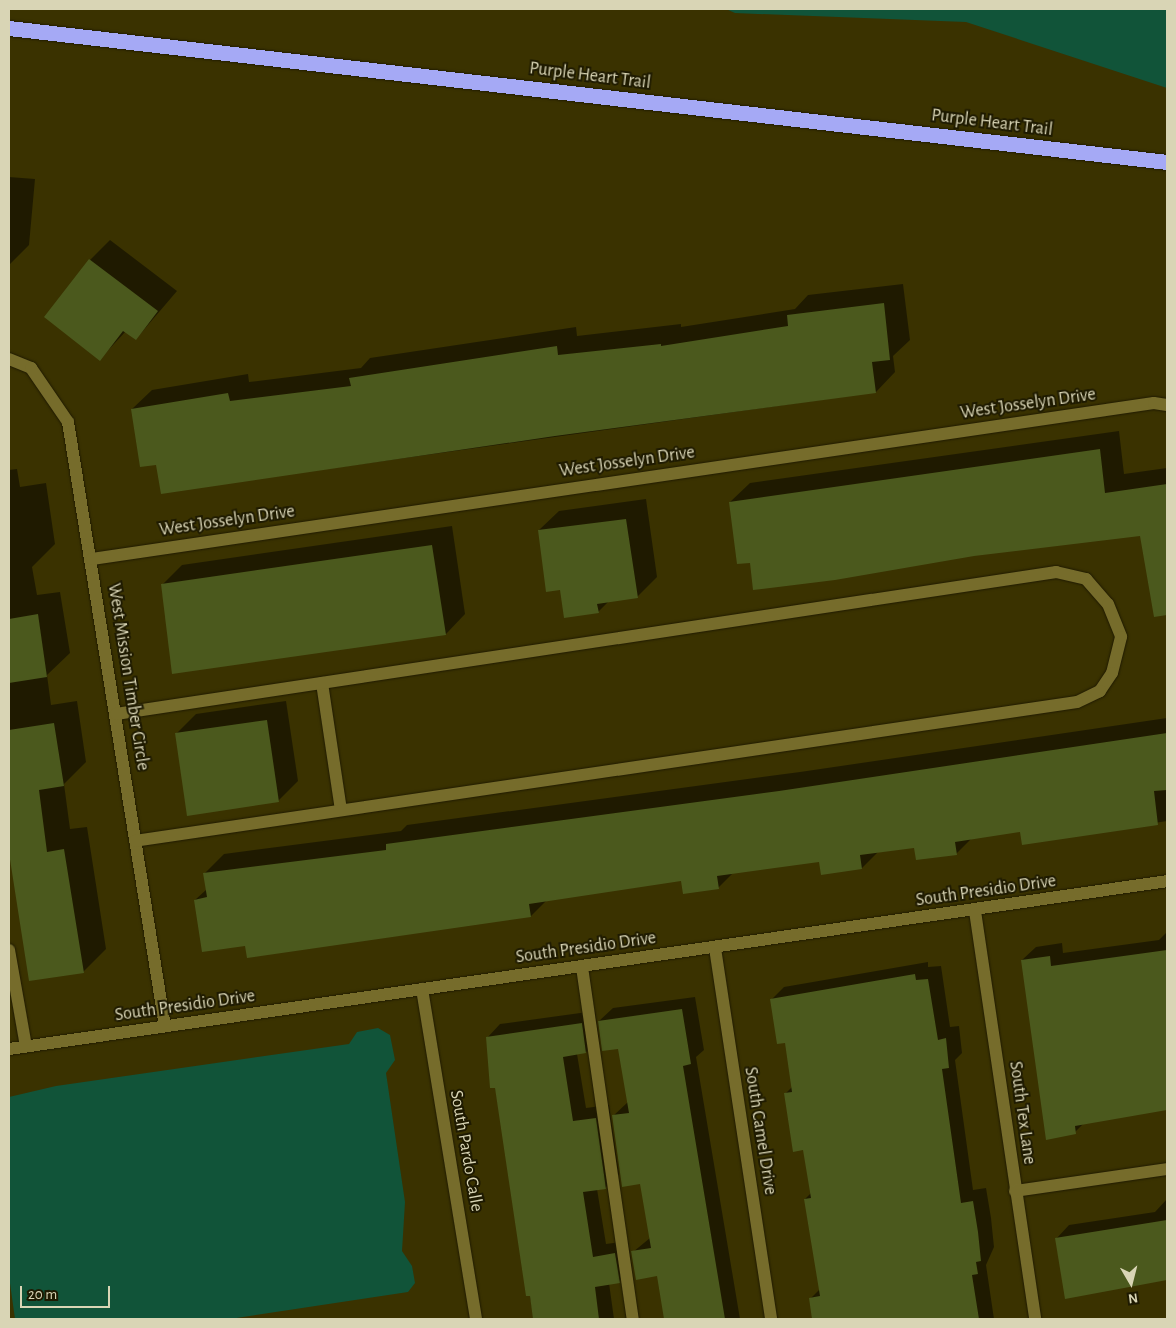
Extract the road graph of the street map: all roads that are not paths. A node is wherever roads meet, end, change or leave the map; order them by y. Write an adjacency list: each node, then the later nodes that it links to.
1 (9, 28): 2 (highway, Purple Heart Trail)
2 (1167, 162)
3 (9, 359): 5 (street, West Mission Timber Circle)
4 (1167, 405): 5 (street, West Josselyn Drive)
5 (92, 559): 7 (street, West Mission Timber Circle)
6 (322, 683): 7 (street); 8 (street); 8 (street)
7 (116, 714): 9 (street, West Mission Timber Circle)
8 (341, 810): 9 (street)
9 (135, 841): 16 (street, West Mission Timber Circle)
10 (1167, 882): 11 (street, South Presidio Drive)
11 (975, 911): 12 (street, South Presidio Drive); 20 (street, South Tex Lane)
12 (715, 948): 14 (street, South Presidio Drive); 23 (street, South Camel Drive)
13 (9, 950): 17 (street)
14 (582, 966): 15 (street, South Presidio Drive); 22 (street)
15 (422, 988): 16 (street, South Presidio Drive); 21 (street, South Pardo Calle)
16 (165, 1026): 17 (street, South Presidio Drive)
17 (26, 1046): 18 (street, South Presidio Drive)
18 (9, 1049)
19 (1167, 1169): 20 (street)
20 (1015, 1191): 24 (street, South Tex Lane)
21 (476, 1319)
22 (633, 1319)
23 (771, 1319)
24 (1034, 1319)

